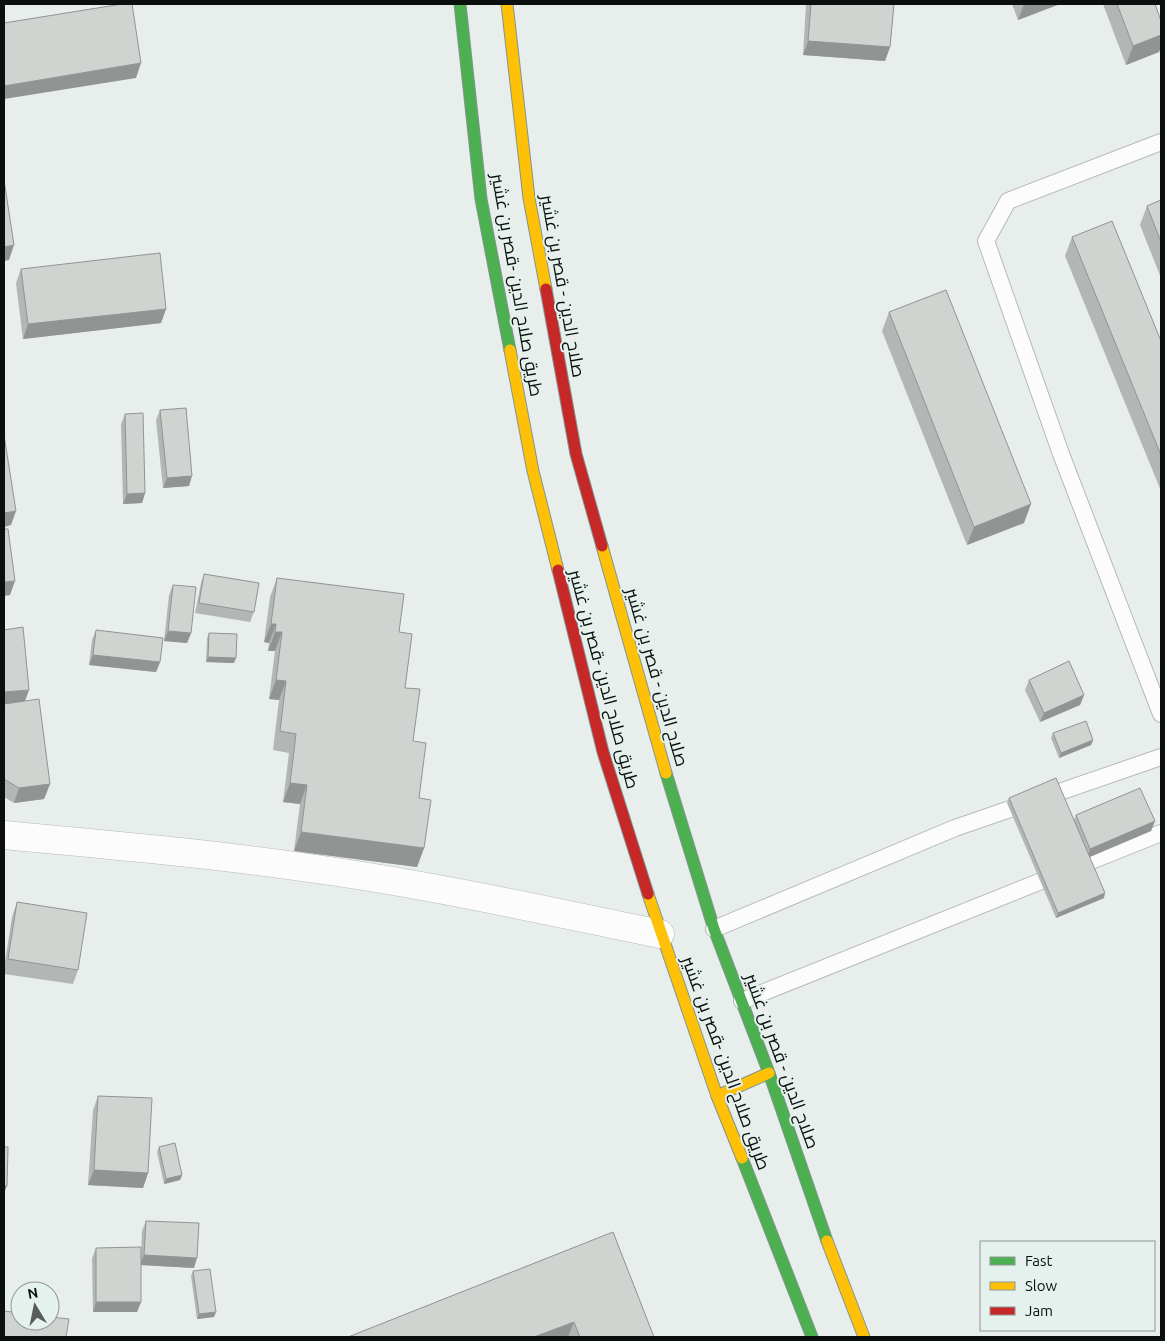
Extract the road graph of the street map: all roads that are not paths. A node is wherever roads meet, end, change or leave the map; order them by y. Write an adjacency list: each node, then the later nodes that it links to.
1 (460, 4): 9 (highway, طريق صلاح الدين -قصر بن غشير)
2 (507, 4): 8 (highway, صلاح الدين - قصر بن غشير)
3 (1161, 142): 4 (lane)
4 (1161, 714)
5 (1161, 757): 8 (lane)
6 (1161, 833): 10 (lane)
7 (4, 835): 9 (street)
8 (714, 929): 10 (highway, صلاح الدين - قصر بن غشير)
9 (660, 934): 12 (highway, طريق صلاح الدين -قصر بن غشير)
10 (742, 1001): 11 (highway, صلاح الدين - قصر بن غشير)
11 (769, 1073): 12 (highway); 14 (highway, صلاح الدين - قصر بن غشير)
12 (717, 1096): 13 (highway, طريق صلاح الدين -قصر بن غشير)
13 (812, 1337)
14 (864, 1337)

